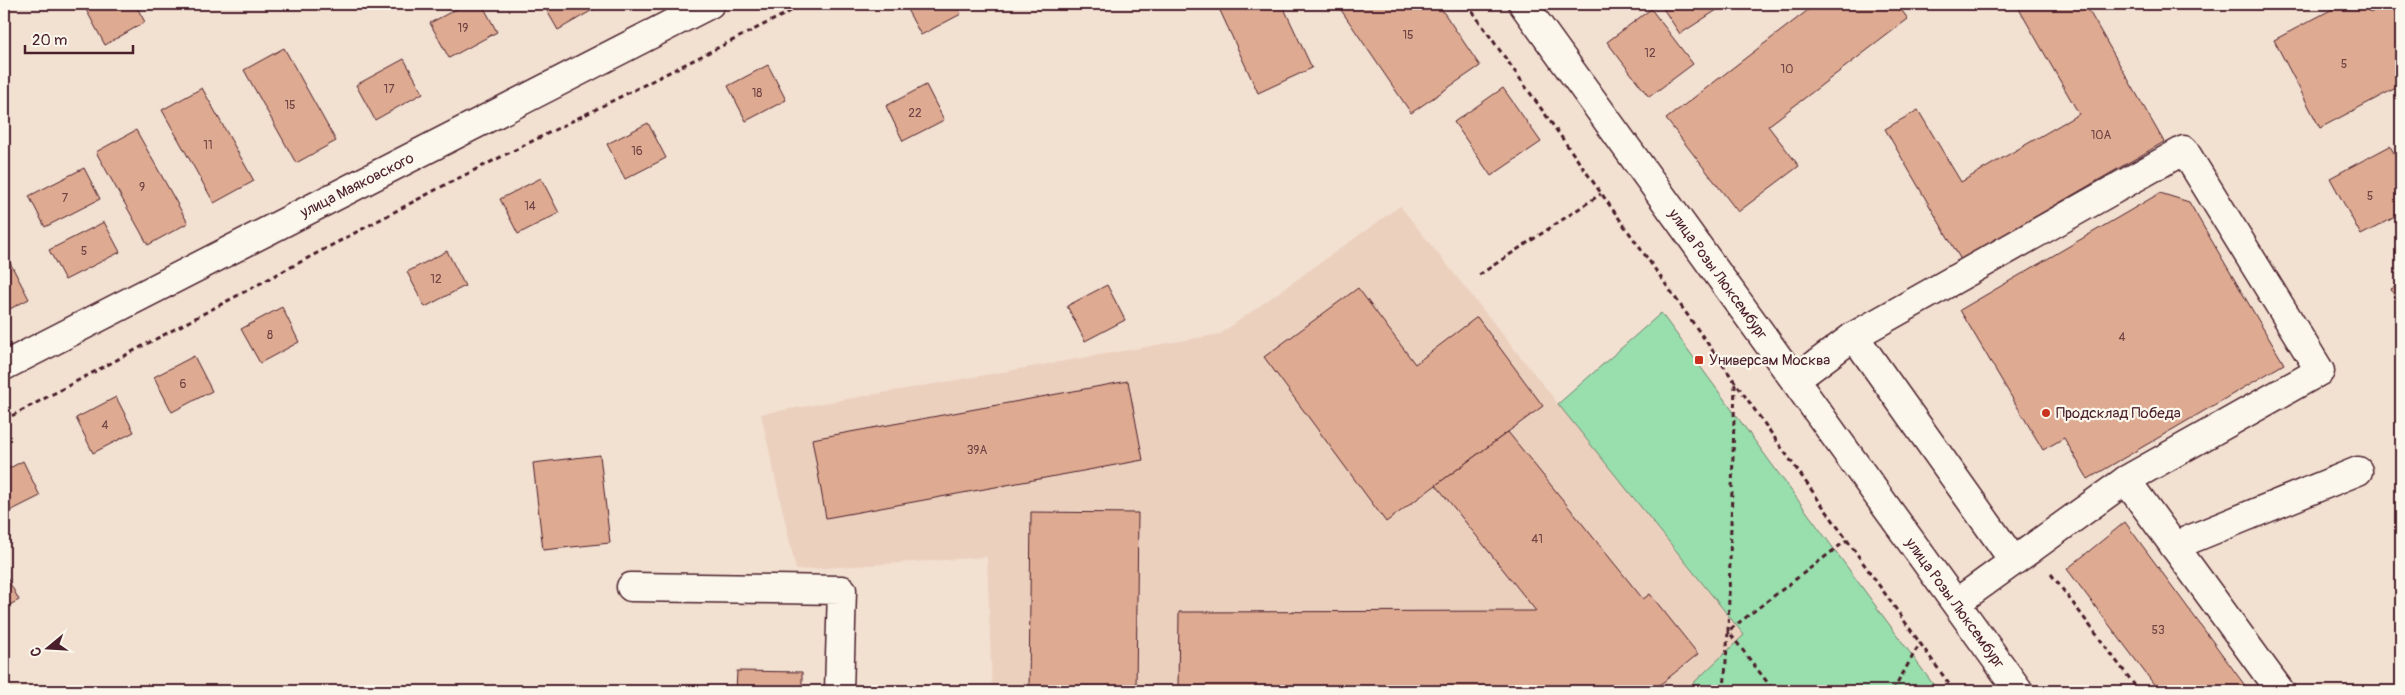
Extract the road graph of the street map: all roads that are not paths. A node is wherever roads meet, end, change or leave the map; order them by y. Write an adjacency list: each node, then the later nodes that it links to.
1 (710, 4): 4 (main road, улица Маяковского)
2 (1523, 4): 5 (main road, улица Розы Люксембург)
3 (1854, 336): 5 (main road); 7 (main road); 9 (main road)
4 (4, 366)
5 (1795, 380): 11 (main road, улица Розы Люксембург)
6 (2358, 471): 8 (main road)
7 (2126, 480): 8 (main road); 9 (main road)
8 (2174, 546): 14 (main road)
9 (2022, 554): 11 (main road)
10 (631, 587): 12 (main road)
11 (1956, 604): 13 (main road, улица Розы Люксембург)
12 (839, 691)
13 (2019, 691)
14 (2280, 691)

